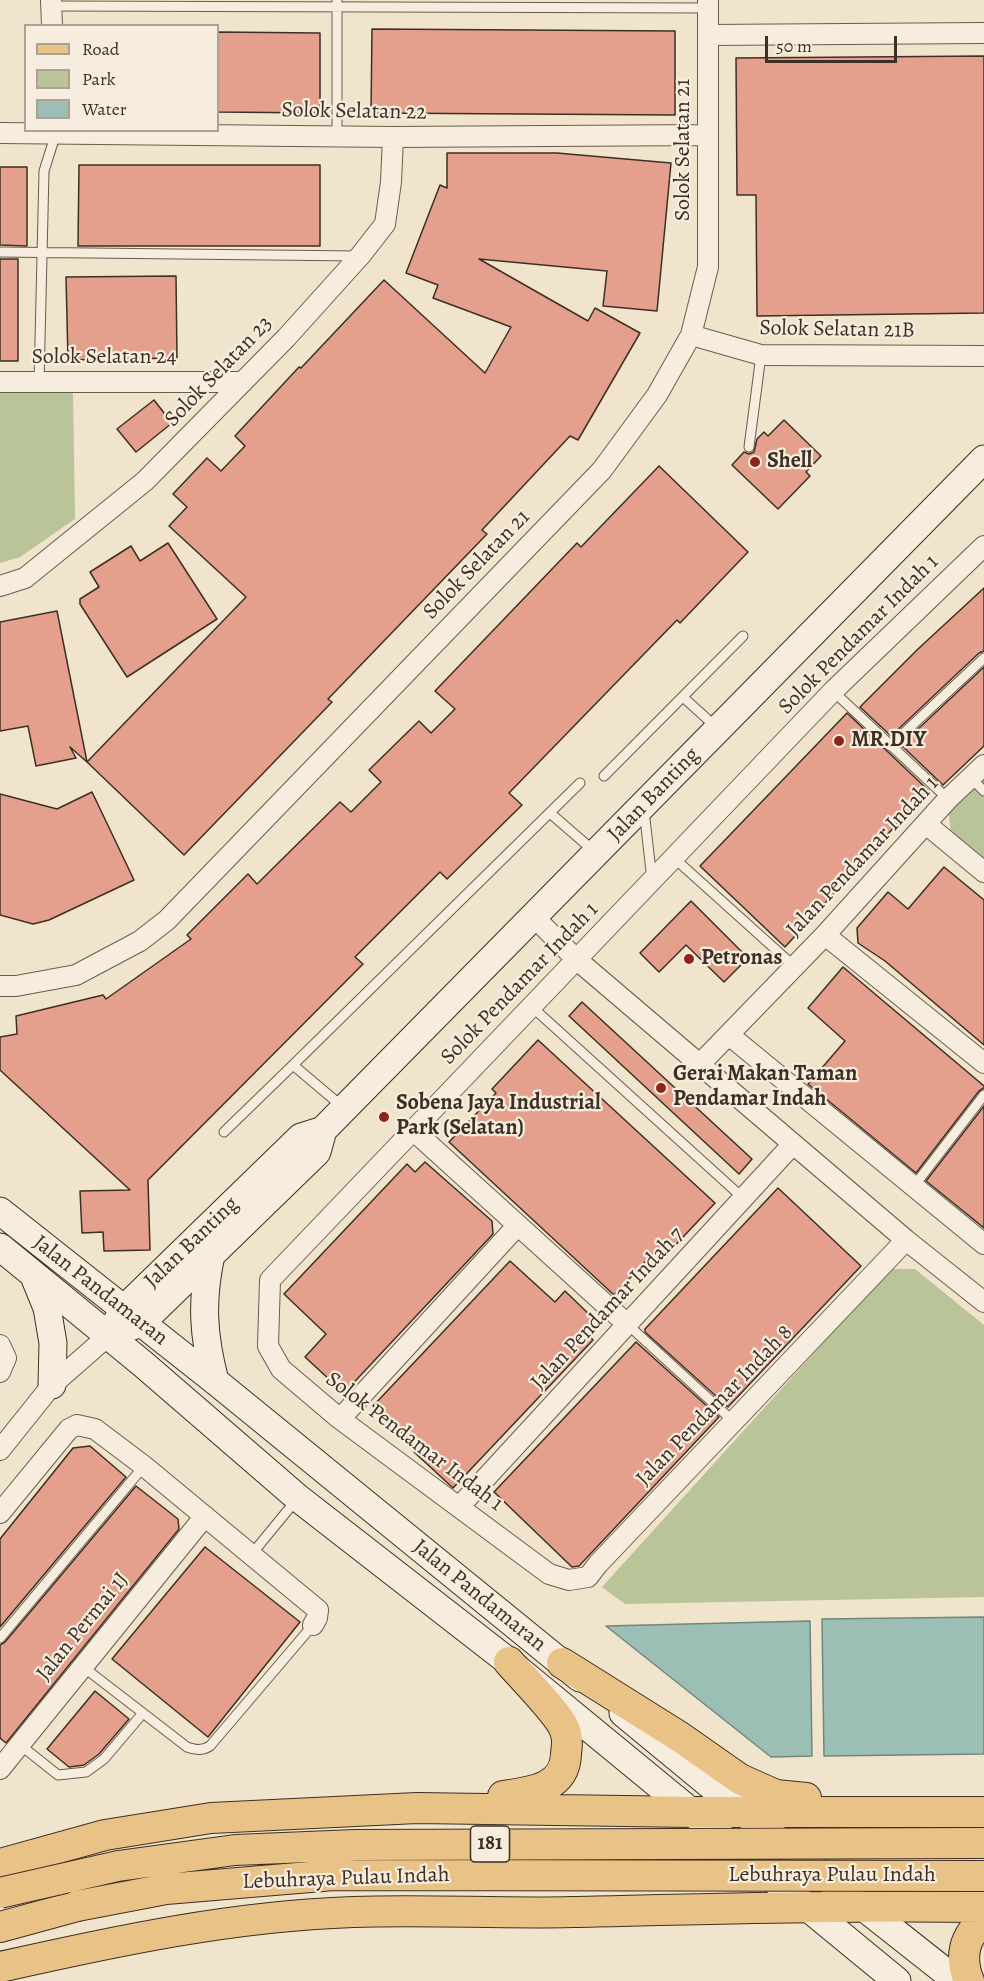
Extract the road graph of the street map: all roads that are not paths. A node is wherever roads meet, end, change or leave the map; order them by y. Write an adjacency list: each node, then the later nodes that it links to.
1 (337, 3): 2 (lane); 3 (lane); 8 (lane)
2 (708, 4): 5 (street, Solok Selatan 21)
3 (51, 11)
4 (984, 33): 5 (street)
5 (708, 35): 9 (street, Solok Selatan 21)
6 (56, 132): 7 (street, Solok Selatan 22); 8 (street, Solok Selatan 22); 12 (lane)
7 (0, 134)
8 (337, 135): 10 (street, Solok Selatan 22)
9 (708, 135): 10 (street, Solok Selatan 22); 14 (street, Solok Selatan 21)
10 (393, 137): 13 (street, Solok Selatan 23)
11 (0, 252): 12 (lane)
12 (42, 252): 13 (lane); 19 (lane)
13 (360, 256): 18 (street, Solok Selatan 23)
14 (691, 335): 15 (street, Solok Selatan 21B); 45 (street, Solok Selatan 21)
15 (761, 355): 16 (street, Solok Selatan 21B); 20 (lane)
16 (984, 356)
17 (0, 382): 19 (street, Solok Selatan 24)
18 (243, 382): 19 (street, Solok Selatan 24); 23 (street, Solok Selatan 23)
19 (39, 383)
20 (749, 447)
21 (984, 459): 28 (main road, Jalan Banting)
22 (984, 546): 26 (street, Solok Pendamar Indah 1)
23 (0, 586)
24 (742, 636): 27 (lane)
25 (984, 658): 29 (lane)
26 (833, 692): 29 (lane); 38 (street, Solok Pendamar Indah 1)
27 (683, 697): 28 (lane); 30 (lane)
28 (718, 729): 34 (main road, Jalan Banting)
29 (890, 746): 33 (lane)
30 (604, 776)
31 (980, 778): 33 (street, Jalan Pendamar Indah 1)
32 (580, 783): 35 (lane)
33 (948, 799): 36 (street, Jalan Pendamar Indah 1)
34 (644, 805): 37 (main road, Jalan Banting); 40 (lane)
35 (550, 813): 37 (lane); 49 (lane)
36 (926, 824): 39 (street); 42 (street, Jalan Pendamar Indah 1)
37 (596, 853): 41 (main road, Jalan Banting)
38 (674, 858): 40 (street, Solok Pendamar Indah 1); 44 (lane)
39 (984, 872)
40 (652, 880): 43 (street, Solok Pendamar Indah 1)
41 (533, 916): 43 (street); 52 (main road, Jalan Banting)
42 (825, 935): 44 (street, Jalan Pendamar Indah 1); 48 (street)
43 (576, 959): 46 (street, Solok Pendamar Indah 1); 50 (street)
44 (794, 966): 47 (street, Jalan Pendamar Indah 1)
45 (0, 986)
46 (531, 1006): 54 (street, Solok Pendamar Indah 1); 58 (lane)
47 (729, 1035): 50 (street, Jalan Pendamar Indah 1); 57 (street)
48 (984, 1063)
49 (293, 1065): 52 (lane); 55 (lane)
50 (700, 1065): 56 (street)
51 (984, 1095): 57 (lane)
52 (344, 1108): 53 (main road, Jalan Banting)
53 (323, 1130): 64 (main road, Jalan Banting); 67 (main road, Jalan Banting)
54 (414, 1131): 60 (street); 74 (street, Solok Pendamar Indah 1)
55 (224, 1132)
56 (792, 1144): 58 (street, Jalan Pendamar Indah 7); 61 (street)
57 (914, 1186): 62 (street)
58 (743, 1198): 68 (street, Jalan Pendamar Indah 7)
59 (0, 1211): 67 (main road, Jalan Pandamaran)
60 (518, 1225): 68 (street); 74 (street)
61 (906, 1240): 66 (street); 75 (street, Jalan Pendamar Indah 8)
62 (984, 1244)
63 (0, 1247): 65 (main road, Jalan Pandamaran)
64 (211, 1255): 67 (main road, Jalan Banting); 72 (main road)
65 (32, 1273): 69 (main road, Jalan Pandamaran); 73 (main road)
66 (984, 1302)
67 (132, 1316): 69 (main road, Jalan Banting); 72 (main road, Jalan Pandamaran)
68 (627, 1324): 75 (lane); 79 (street, Jalan Pendamar Indah 7)
69 (109, 1335): 73 (street); 78 (main road, Jalan Pandamaran)
70 (0, 1344): 71 (street)
71 (0, 1371)
72 (215, 1382): 87 (main road, Jalan Pandamaran)
73 (52, 1385): 76 (street)
74 (340, 1419): 79 (street, Solok Pendamar Indah 1)
75 (734, 1421): 83 (street, Jalan Pendamar Indah 8)
76 (0, 1449)
77 (144, 1466): 80 (street); 81 (street); 85 (lane)
78 (298, 1498): 82 (lane); 86 (main road, Jalan Pandamaran)
79 (459, 1507): 83 (street, Solok Pendamar Indah 1)
80 (0, 1513)
81 (205, 1516): 82 (street); 88 (street, Jalan Permai 1J)
82 (251, 1555): 84 (street)
83 (549, 1574)
84 (313, 1625): 89 (lane)
85 (0, 1638)
86 (509, 1662): 92 (main road); 93 (main road, Jalan Pandamaran)
87 (562, 1663): 94 (main road, Jalan Pandamaran); 96 (main road)
88 (82, 1666): 89 (lane); 90 (street, Jalan Permai 1J)
89 (143, 1713): 90 (lane)
90 (19, 1744): 91 (street, Jalan Permai 1J)
91 (0, 1769)
92 (417, 1808): 93 (main road); 99 (main road)
93 (693, 1812): 94 (main road); 97 (main road, Jalan Pandamaran)
94 (743, 1812): 95 (main road); 97 (main road); 101 (main road, Jalan Pandamaran)
95 (888, 1812): 96 (main road); 101 (main road)
96 (984, 1812)
97 (726, 1842): 104 (main road, Jalan Pandamaran); 106 (main road)
98 (984, 1843): 102 (main road, Lebuhraya Pulau Indah / 181, bridge)
99 (0, 1864)
100 (984, 1876): 108 (main road, Lebuhraya Pulau Indah / 181, bridge)
101 (828, 1878): 103 (main road, Jalan Pandamaran); 104 (main road)
102 (0, 1893)
103 (864, 1906): 104 (main road); 105 (main road); 111 (main road, Jalan Pandamaran)
104 (807, 1907): 106 (main road); 110 (main road, Jalan Pandamaran)
105 (984, 1907)
106 (657, 1910): 109 (main road)
107 (984, 1920): 112 (main road)
108 (0, 1927)
109 (0, 1967)
110 (897, 1981)
111 (957, 1981)
112 (969, 1981)

